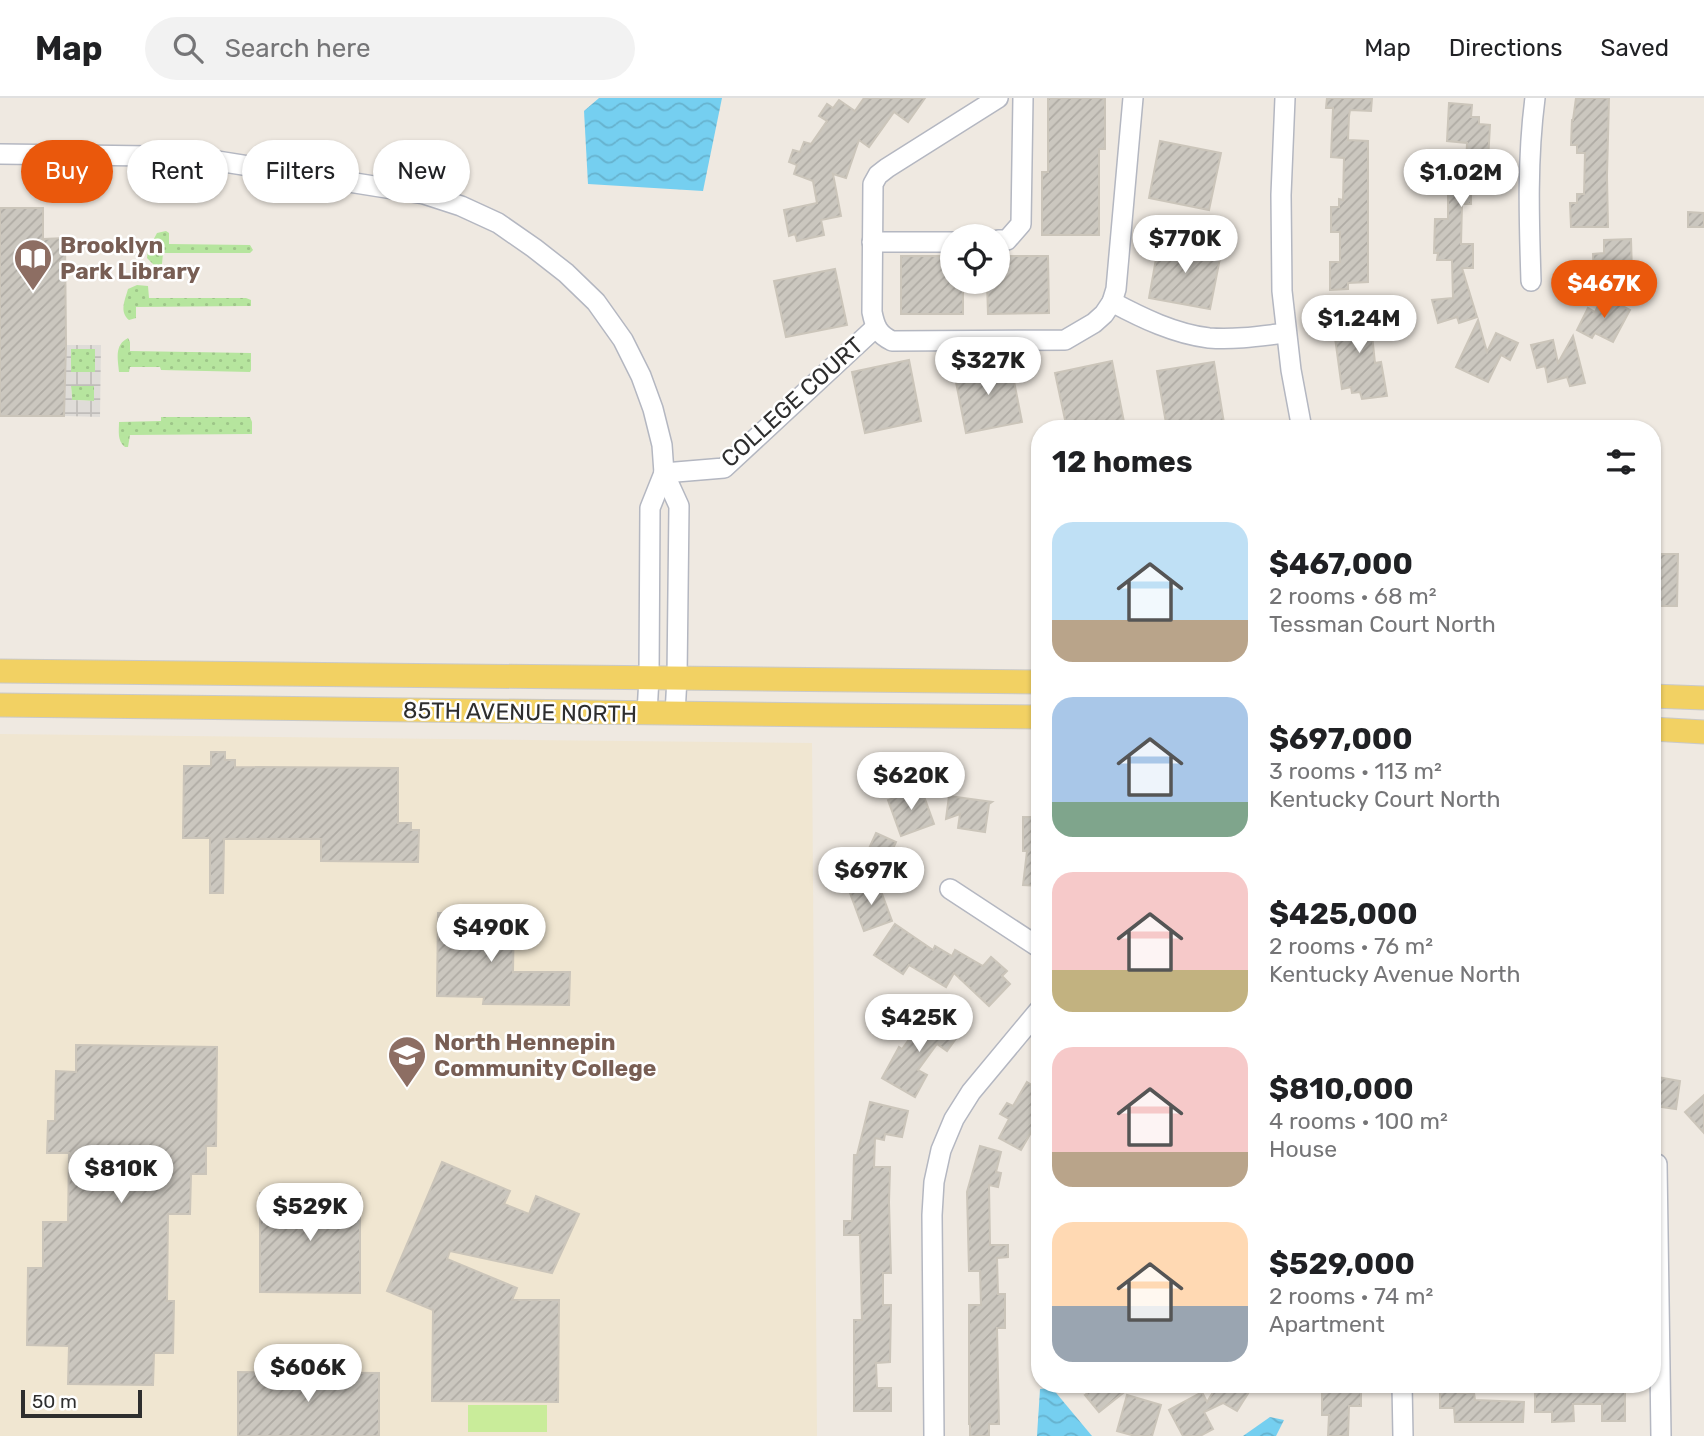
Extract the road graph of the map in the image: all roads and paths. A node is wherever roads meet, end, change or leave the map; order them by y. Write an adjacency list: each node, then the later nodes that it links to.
1 (998, 98): 8 (street)
2 (1023, 98): 7 (street)
3 (1133, 98): 11 (street)
4 (1285, 98): 13 (street)
5 (1535, 98): 10 (street)
6 (0, 154): 15 (street)
7 (1010, 237)
8 (872, 242): 9 (street); 12 (street)
9 (940, 242)
10 (1531, 281)
11 (1112, 302): 12 (street); 13 (street)
12 (876, 327): 15 (street, COLLEGE COURT)
13 (1286, 334): 14 (street)
14 (1300, 420)
15 (664, 473): 19 (street); 20 (street)
16 (0, 657): 18 (main road)
17 (0, 671): 18 (main road, 85TH AVENUE NORTH)
18 (378, 675): 19 (main road, 85TH AVENUE NORTH)
19 (649, 678): 20 (main road, 85TH AVENUE NORTH); 25 (street)
20 (677, 678): 21 (main road, 85TH AVENUE NORTH); 26 (street)
21 (1031, 682)
22 (1661, 696): 23 (main road)
23 (1704, 698)
24 (0, 705): 25 (main road, 85TH AVENUE NORTH)
25 (648, 713): 26 (main road, 85TH AVENUE NORTH)
26 (675, 714): 27 (main road, 85TH AVENUE NORTH)
27 (1031, 717)
28 (1661, 730): 29 (main road)
29 (1704, 732)
30 (950, 890): 31 (street)
31 (1031, 942)
32 (1031, 1020): 35 (street)
33 (1402, 1393): 36 (street)
34 (1660, 1393): 37 (street)
35 (934, 1436)
36 (1403, 1436)
37 (1661, 1436)

